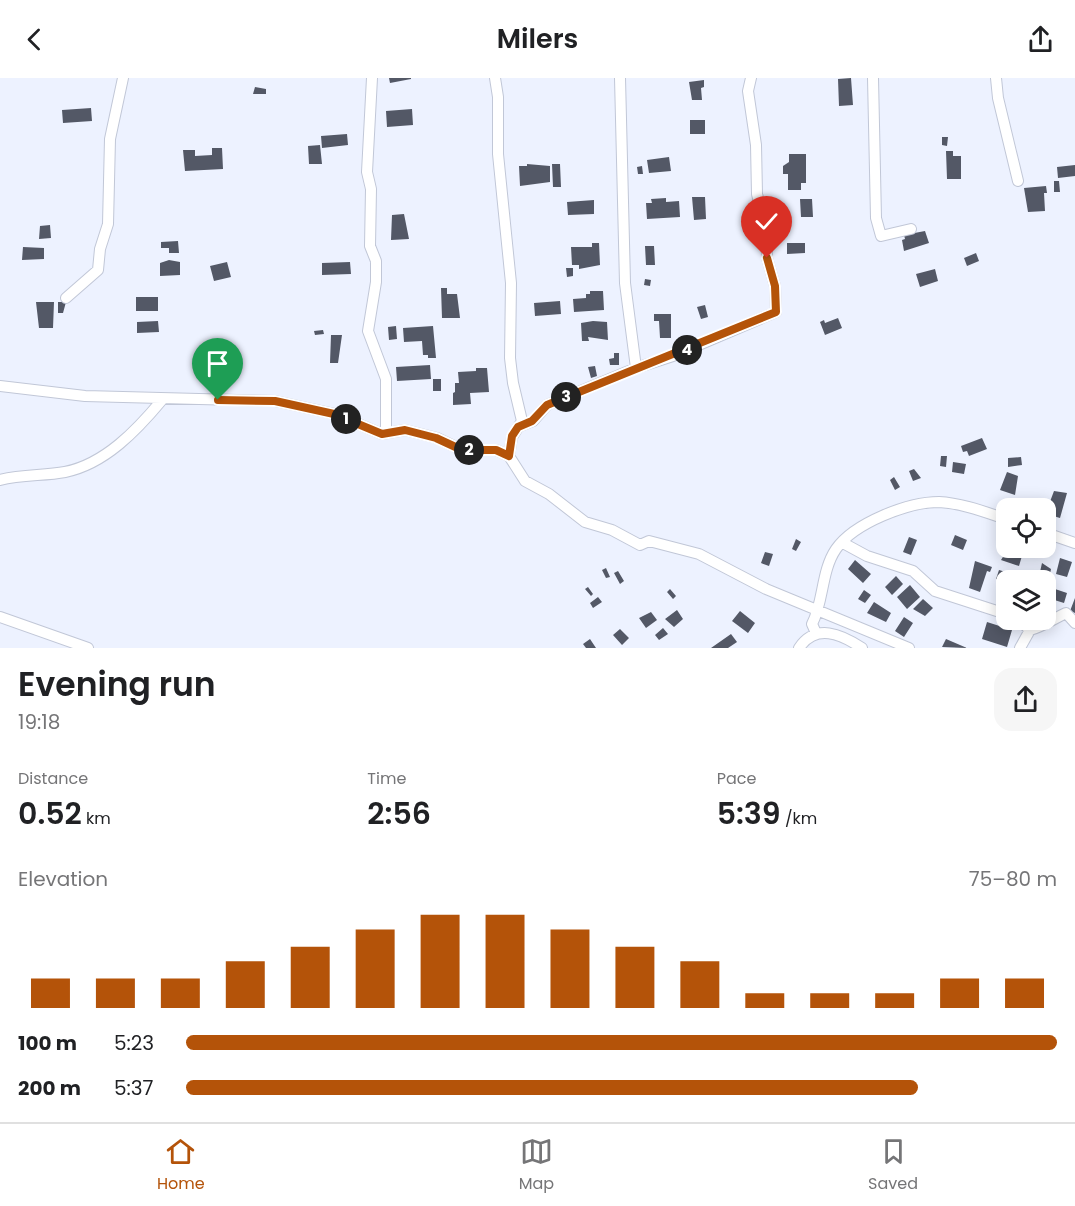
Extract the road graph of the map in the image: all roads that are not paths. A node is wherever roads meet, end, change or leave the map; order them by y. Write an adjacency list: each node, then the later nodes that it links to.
1 (123, 78): 10 (street)
2 (372, 78): 15 (street)
3 (495, 78): 14 (street)
4 (620, 78): 11 (street)
5 (750, 78): 11 (street)
6 (873, 78): 9 (street)
7 (996, 78): 8 (street)
8 (1018, 181)
9 (911, 229)
10 (66, 298)
11 (636, 368): 14 (street)
12 (0, 386): 13 (street)
13 (162, 400): 15 (street); 17 (street)
14 (518, 427): 16 (street)
15 (386, 434): 16 (street)
16 (509, 456): 22 (street)
17 (0, 480)
18 (996, 516): 20 (street)
19 (1056, 536): 21 (street)
20 (843, 543): 22 (street); 23 (street)
21 (1075, 543)
22 (819, 610): 28 (street); 32 (street)
23 (996, 611)
24 (0, 616): 29 (street)
25 (1056, 616): 26 (street)
26 (1075, 623)
27 (1030, 630): 33 (street)
28 (816, 633): 30 (street); 31 (street)
29 (88, 648)
30 (799, 648)
31 (862, 648)
32 (909, 648)
33 (1020, 648)

